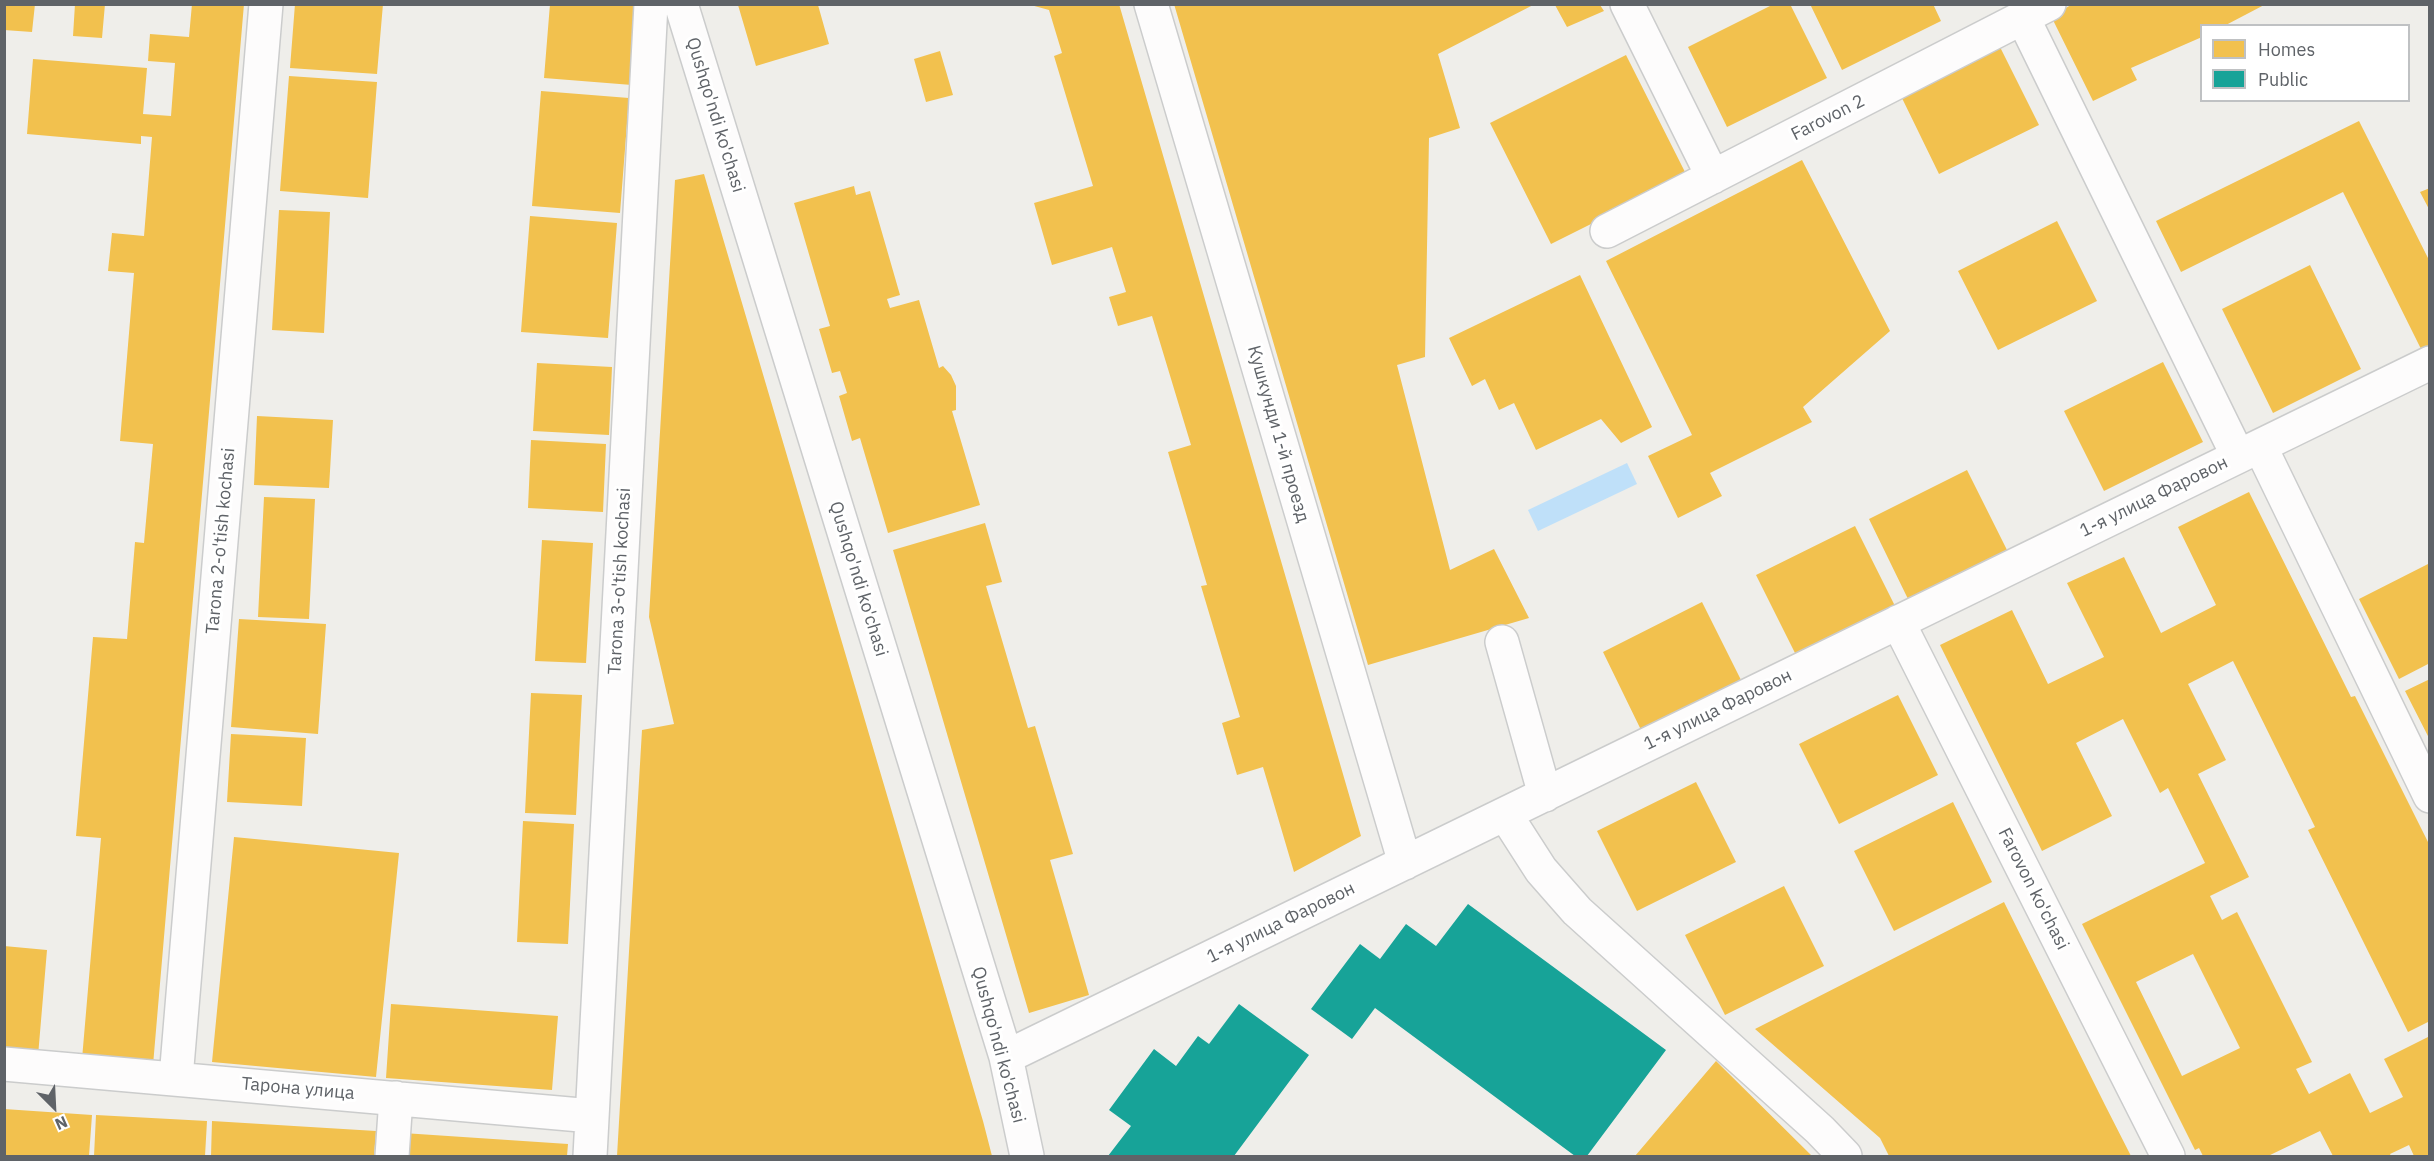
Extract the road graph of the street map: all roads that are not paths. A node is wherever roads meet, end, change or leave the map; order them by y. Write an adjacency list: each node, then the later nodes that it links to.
1 (266, 4): 19 (street, Tarona 2-o'tish kochasi)
2 (651, 4): 21 (street, Tarona 3-o'tish kochasi)
3 (681, 4): 17 (street, Qushqo'ndi ko'chasi)
4 (1151, 4): 16 (street, Кушкунди 1-й проезд)
5 (1627, 4): 7 (street)
6 (2036, 11): 7 (street, Farovon 2); 10 (street)
7 (1713, 177): 8 (street, Farovon 2)
8 (1607, 231)
9 (2430, 363): 10 (street, 1-я улица Фаровон)
10 (2249, 451): 11 (street, 1-я улица Фаровон); 14 (street)
11 (1898, 622): 13 (street, 1-я улица Фаровон); 26 (street, Farovon ko'chasi)
12 (1502, 642): 13 (street)
13 (1545, 795): 15 (street, 1-я улица Фаровон)
14 (2430, 796)
15 (1505, 814): 16 (street, 1-я улица Фаровон); 25 (street)
16 (1405, 863): 17 (street, 1-я улица Фаровон)
17 (1006, 1057): 24 (street, Qushqo'ndi ko'chasi)
18 (4, 1064): 19 (street, Тарона улица)
19 (176, 1078): 20 (street, Тарона улица)
20 (396, 1098): 21 (street, Тарона улица); 22 (street)
21 (592, 1116): 23 (street, Tarona 3-o'tish kochasi)
22 (392, 1156)
23 (590, 1156)
24 (1027, 1156)
25 (1845, 1156)
26 (2168, 1156)

